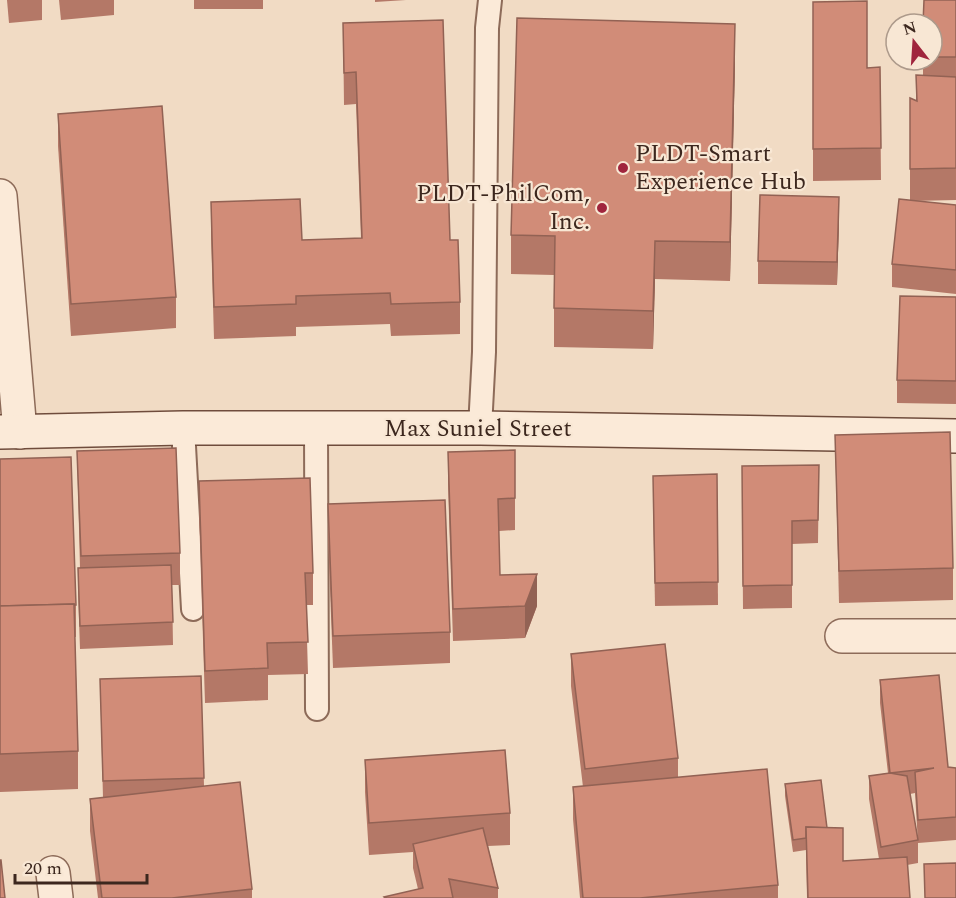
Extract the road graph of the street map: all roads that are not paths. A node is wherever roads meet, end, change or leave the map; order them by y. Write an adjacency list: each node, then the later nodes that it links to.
1 (490, 0): 4 (lane)
2 (0, 196): 6 (main road)
3 (183, 428): 5 (main road, Max Suniel Street); 6 (main road, Max Suniel Street); 8 (lane)
4 (480, 428): 5 (main road, Max Suniel Street); 7 (main road, Max Suniel Street)
5 (316, 429): 11 (lane)
6 (10, 432)
7 (956, 436)
8 (193, 609)
9 (842, 636): 10 (main road)
10 (956, 636)
11 (317, 709)

